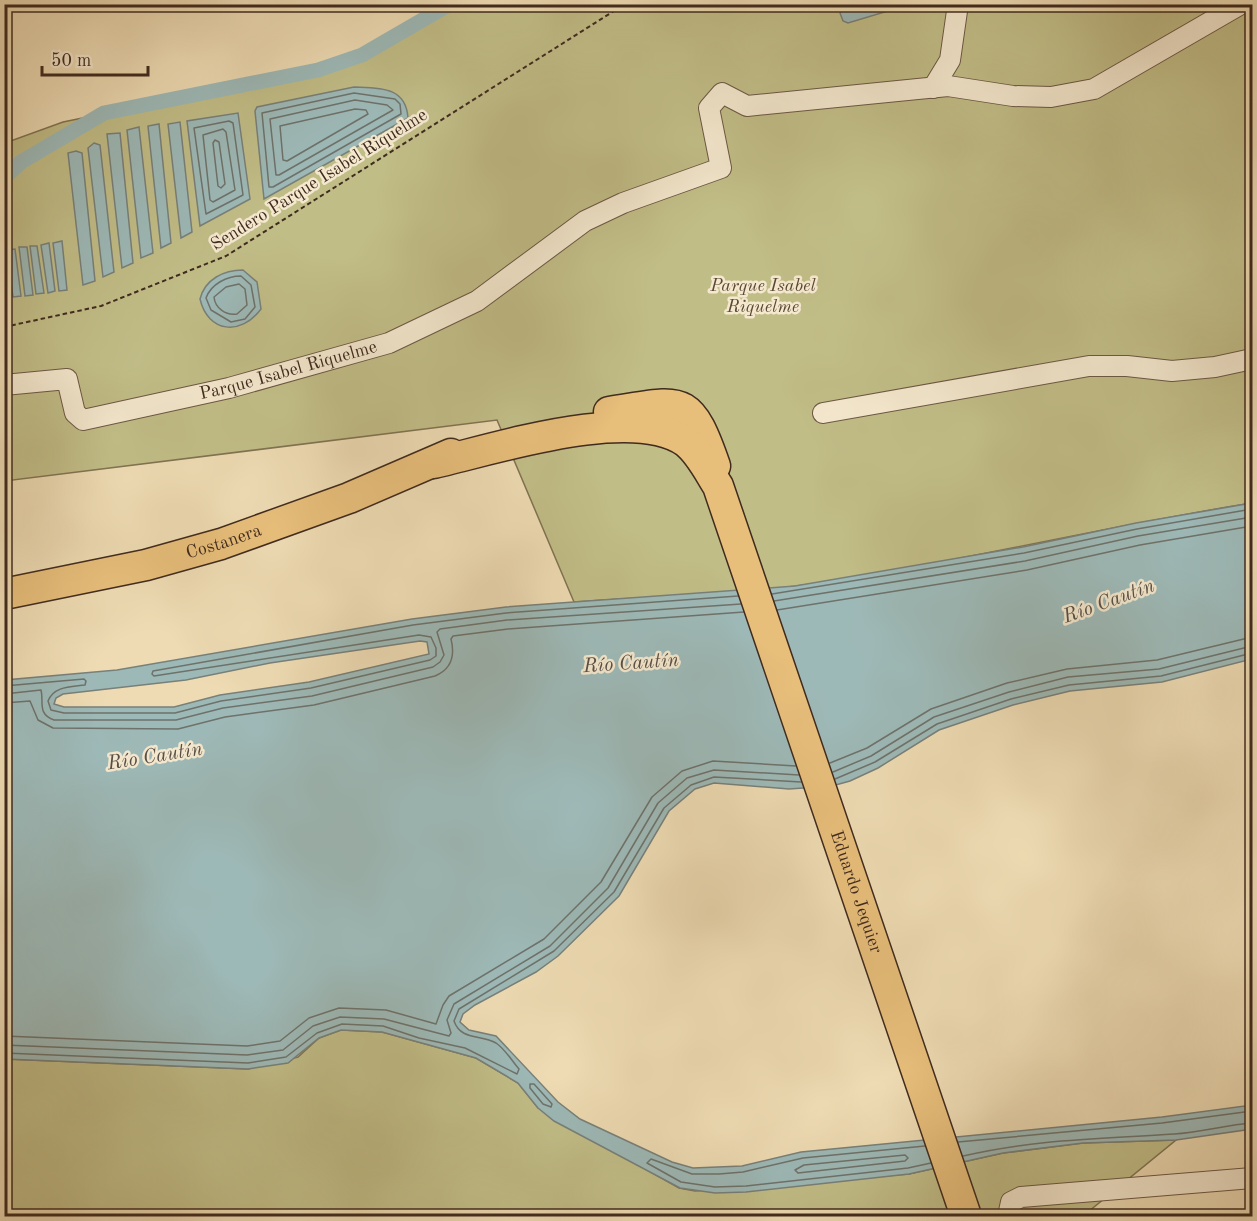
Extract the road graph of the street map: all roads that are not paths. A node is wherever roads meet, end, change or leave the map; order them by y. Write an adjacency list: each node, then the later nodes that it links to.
1 (958, 4): 3 (street)
2 (1241, 4): 3 (street, Parque Isabel Riquelme)
3 (933, 88): 5 (street, Parque Isabel Riquelme)
4 (1252, 359): 6 (street)
5 (4, 385)
6 (823, 413)
7 (747, 569): 8 (highway, Costanera); 10 (highway, Eduardo Jequier)
8 (4, 594)
9 (1252, 1178): 11 (street)
10 (962, 1204)
11 (1008, 1216)

